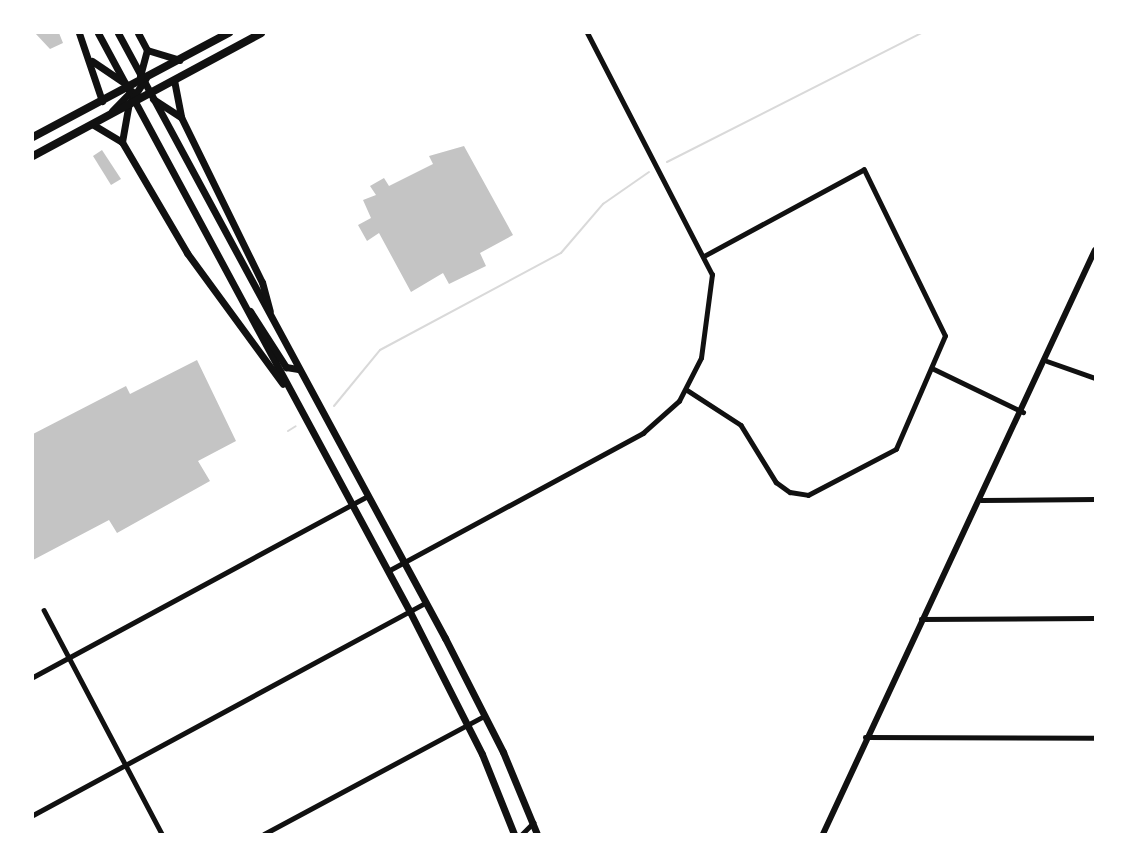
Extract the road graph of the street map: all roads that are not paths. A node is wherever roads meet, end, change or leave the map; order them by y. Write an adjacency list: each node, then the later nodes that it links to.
1 (79, 33): 10 (main road)
2 (98, 33): 23 (main road)
3 (118, 33): 24 (main road)
4 (138, 33): 8 (main road)
5 (229, 33): 9 (main road)
6 (587, 33): 22 (street)
7 (257, 34): 11 (main road)
8 (147, 50): 9 (main road); 12 (main road)
9 (180, 60): 12 (main road)
10 (92, 61): 12 (main road); 13 (main road)
11 (174, 80): 12 (main road); 16 (main road)
12 (135, 90): 13 (main road); 14 (main road); 15 (main road); 16 (main road)
13 (102, 101): 18 (main road)
14 (129, 104): 15 (main road); 19 (main road)
15 (110, 114): 17 (main road)
16 (181, 117): 24 (main road)
17 (92, 124): 19 (main road); 20 (main road)
18 (33, 137)
19 (122, 142): 29 (main road)
20 (33, 156)
21 (1095, 250): 25 (street)
22 (705, 256): 27 (street); 30 (street)
23 (242, 303): 26 (main road); 29 (main road)
24 (273, 322): 26 (main road)
25 (1047, 361): 28 (street); 31 (street)
26 (297, 369): 32 (main road)
27 (934, 369): 30 (street); 31 (street)
28 (1095, 378)
29 (290, 390): 35 (main road)
30 (687, 390): 36 (street)
31 (1023, 412): 34 (street)
32 (366, 497): 35 (street); 36 (main road)
33 (1095, 499): 34 (street)
34 (981, 500): 42 (street)
35 (352, 506): 37 (main road); 43 (street)
36 (403, 563): 37 (street); 38 (main road)
37 (388, 571): 40 (main road)
38 (425, 603): 40 (street); 45 (main road)
39 (44, 610): 43 (street)
40 (410, 612): 46 (main road); 49 (street)
41 (1095, 618): 42 (street)
42 (921, 619): 47 (street)
43 (68, 659): 44 (street); 49 (street)
44 (33, 677)
45 (484, 716): 46 (street); 51 (main road)
46 (467, 726): 53 (street); 54 (main road)
47 (865, 737): 48 (street); 57 (street)
48 (1095, 738)
49 (126, 765): 50 (street); 52 (street)
50 (33, 815)
51 (533, 823): 55 (street); 56 (main road)
52 (162, 834)
53 (264, 834)
54 (514, 834)
55 (522, 834)
56 (537, 834)
57 (823, 834)

